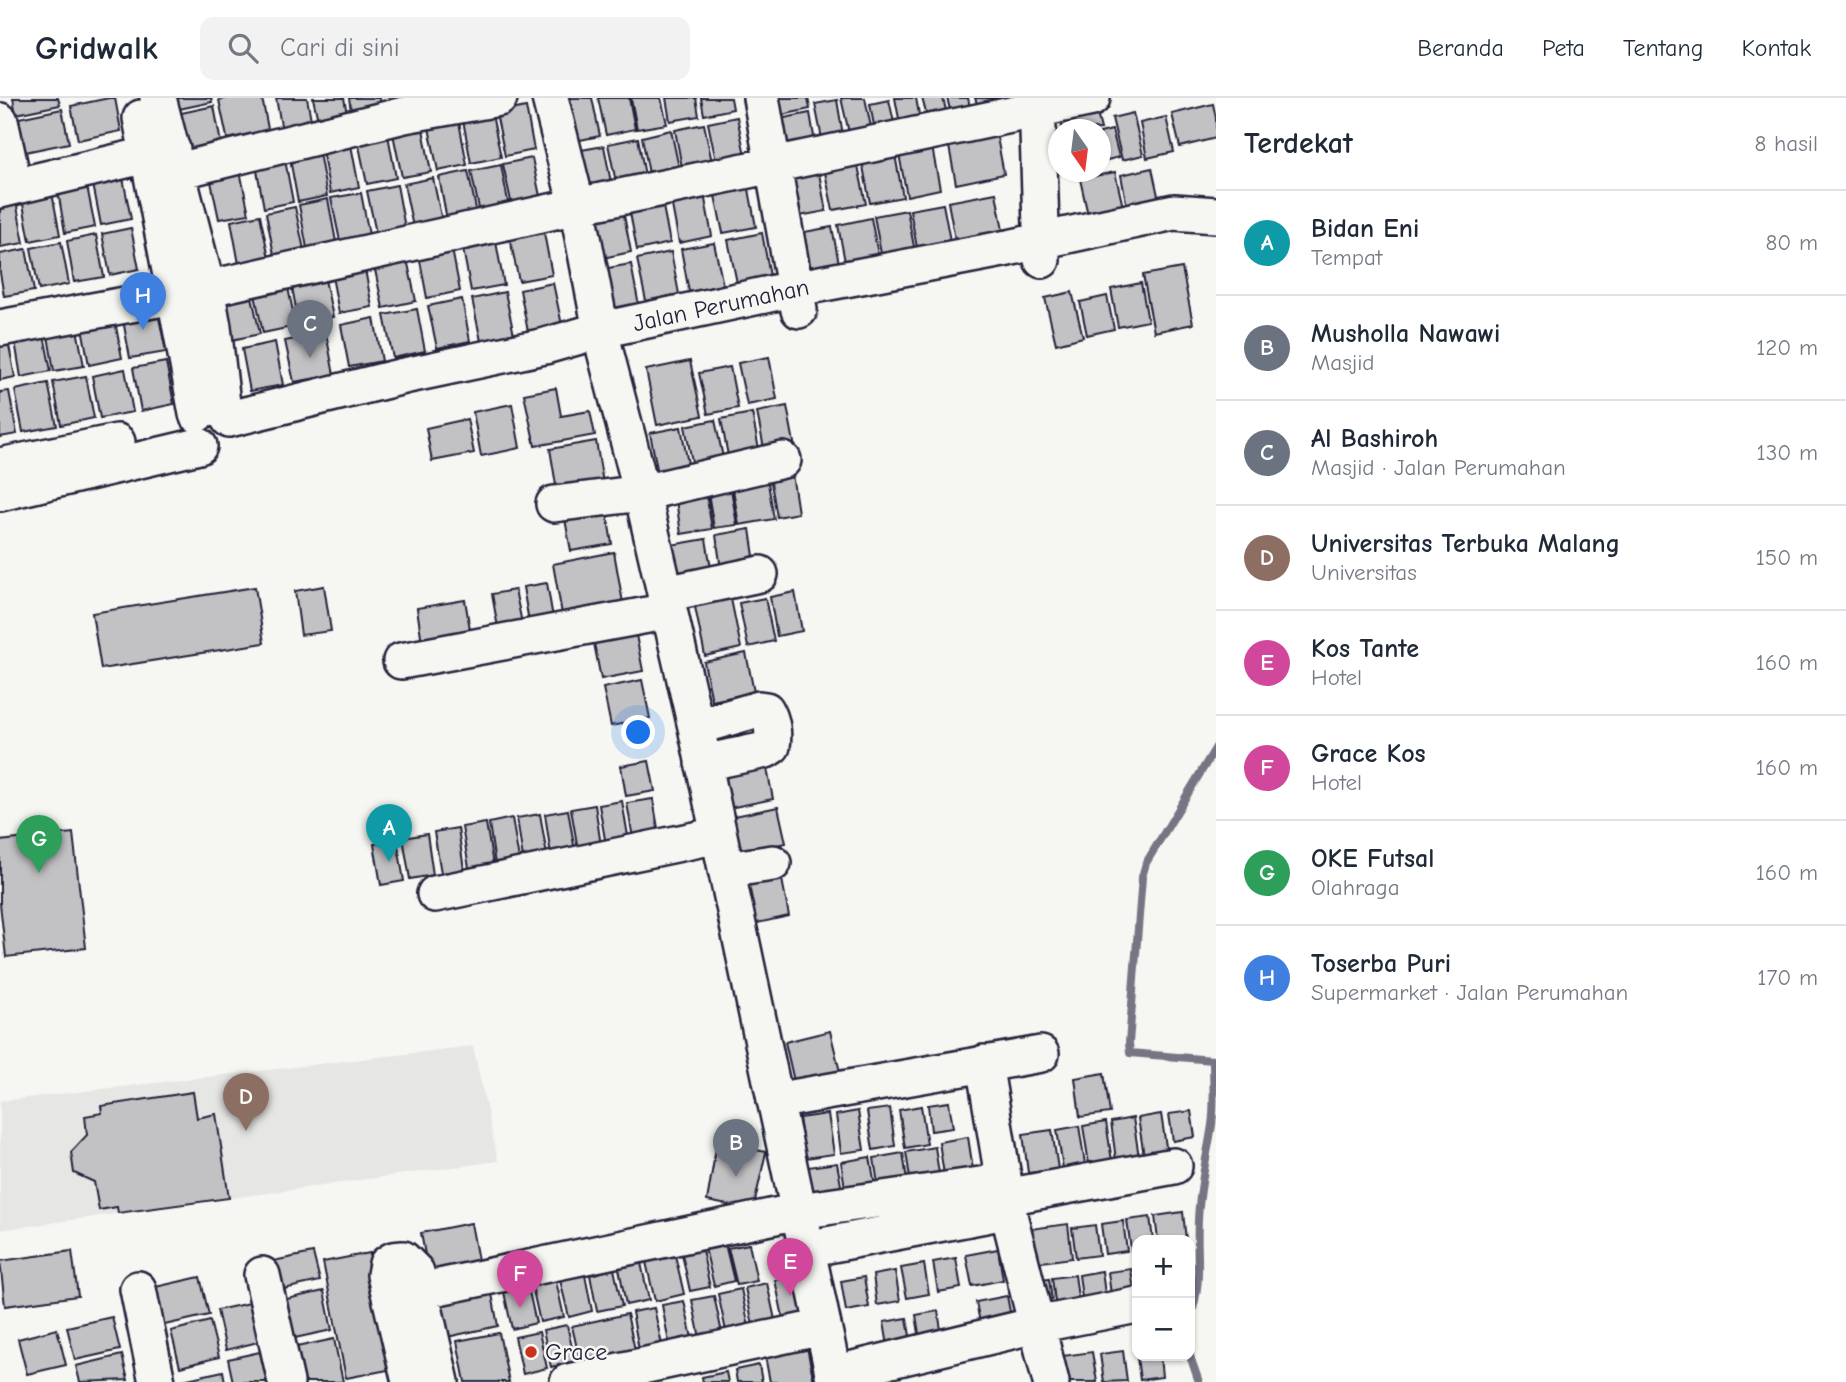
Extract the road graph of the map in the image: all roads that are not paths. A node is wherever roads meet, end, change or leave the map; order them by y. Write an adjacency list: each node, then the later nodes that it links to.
1 (137, 98): 9 (street)
2 (158, 98): 9 (street)
3 (499, 98): 9 (street)
4 (550, 98): 12 (street)
5 (761, 98): 10 (street)
6 (1092, 98): 7 (street)
7 (1037, 104): 10 (street); 15 (street)
8 (0, 121): 11 (street)
9 (166, 159): 11 (street); 16 (street)
10 (774, 166): 12 (street); 17 (street)
11 (7, 188)
12 (577, 206): 16 (street); 19 (street)
13 (1216, 215): 15 (street, Jalan Perumahan)
14 (1216, 240): 15 (street, Jalan Perumahan)
15 (1042, 250): 17 (street, Jalan Perumahan)
16 (190, 292): 18 (street); 20 (street)
17 (797, 299): 19 (street, Jalan Perumahan)
18 (0, 328)
19 (603, 340): 20 (street, Jalan Perumahan); 23 (street)
20 (212, 426): 22 (street, Jalan Perumahan); 24 (street, Jalan Perumahan)
21 (783, 460): 23 (street)
22 (0, 466)
23 (642, 493): 25 (street); 27 (street)
24 (0, 494)
25 (554, 504)
26 (760, 574): 27 (street)
27 (667, 602): 28 (street); 29 (street)
28 (401, 662)
29 (696, 727): 30 (street); 30 (street)
30 (703, 763): 31 (street)
31 (719, 835): 33 (street); 34 (street)
32 (773, 863): 33 (street)
33 (726, 870): 37 (street)
34 (435, 894)
35 (1041, 1054): 36 (street)
36 (984, 1063): 37 (street); 39 (street)
37 (775, 1101): 40 (street)
38 (1174, 1166): 39 (street)
39 (1006, 1197): 40 (street); 41 (street); 46 (street)
40 (799, 1211): 41 (street); 44 (street)
41 (806, 1249): 47 (street)
42 (262, 1275): 50 (street)
43 (138, 1289): 49 (street)
44 (420, 1291): 51 (street); 52 (street)
45 (1132, 1306): 46 (street)
46 (1036, 1325): 48 (street); 54 (street)
47 (823, 1327): 48 (street); 53 (street)
48 (834, 1378)
49 (157, 1382)
50 (286, 1382)
51 (410, 1382)
52 (441, 1382)
53 (568, 1382)
54 (1051, 1382)

